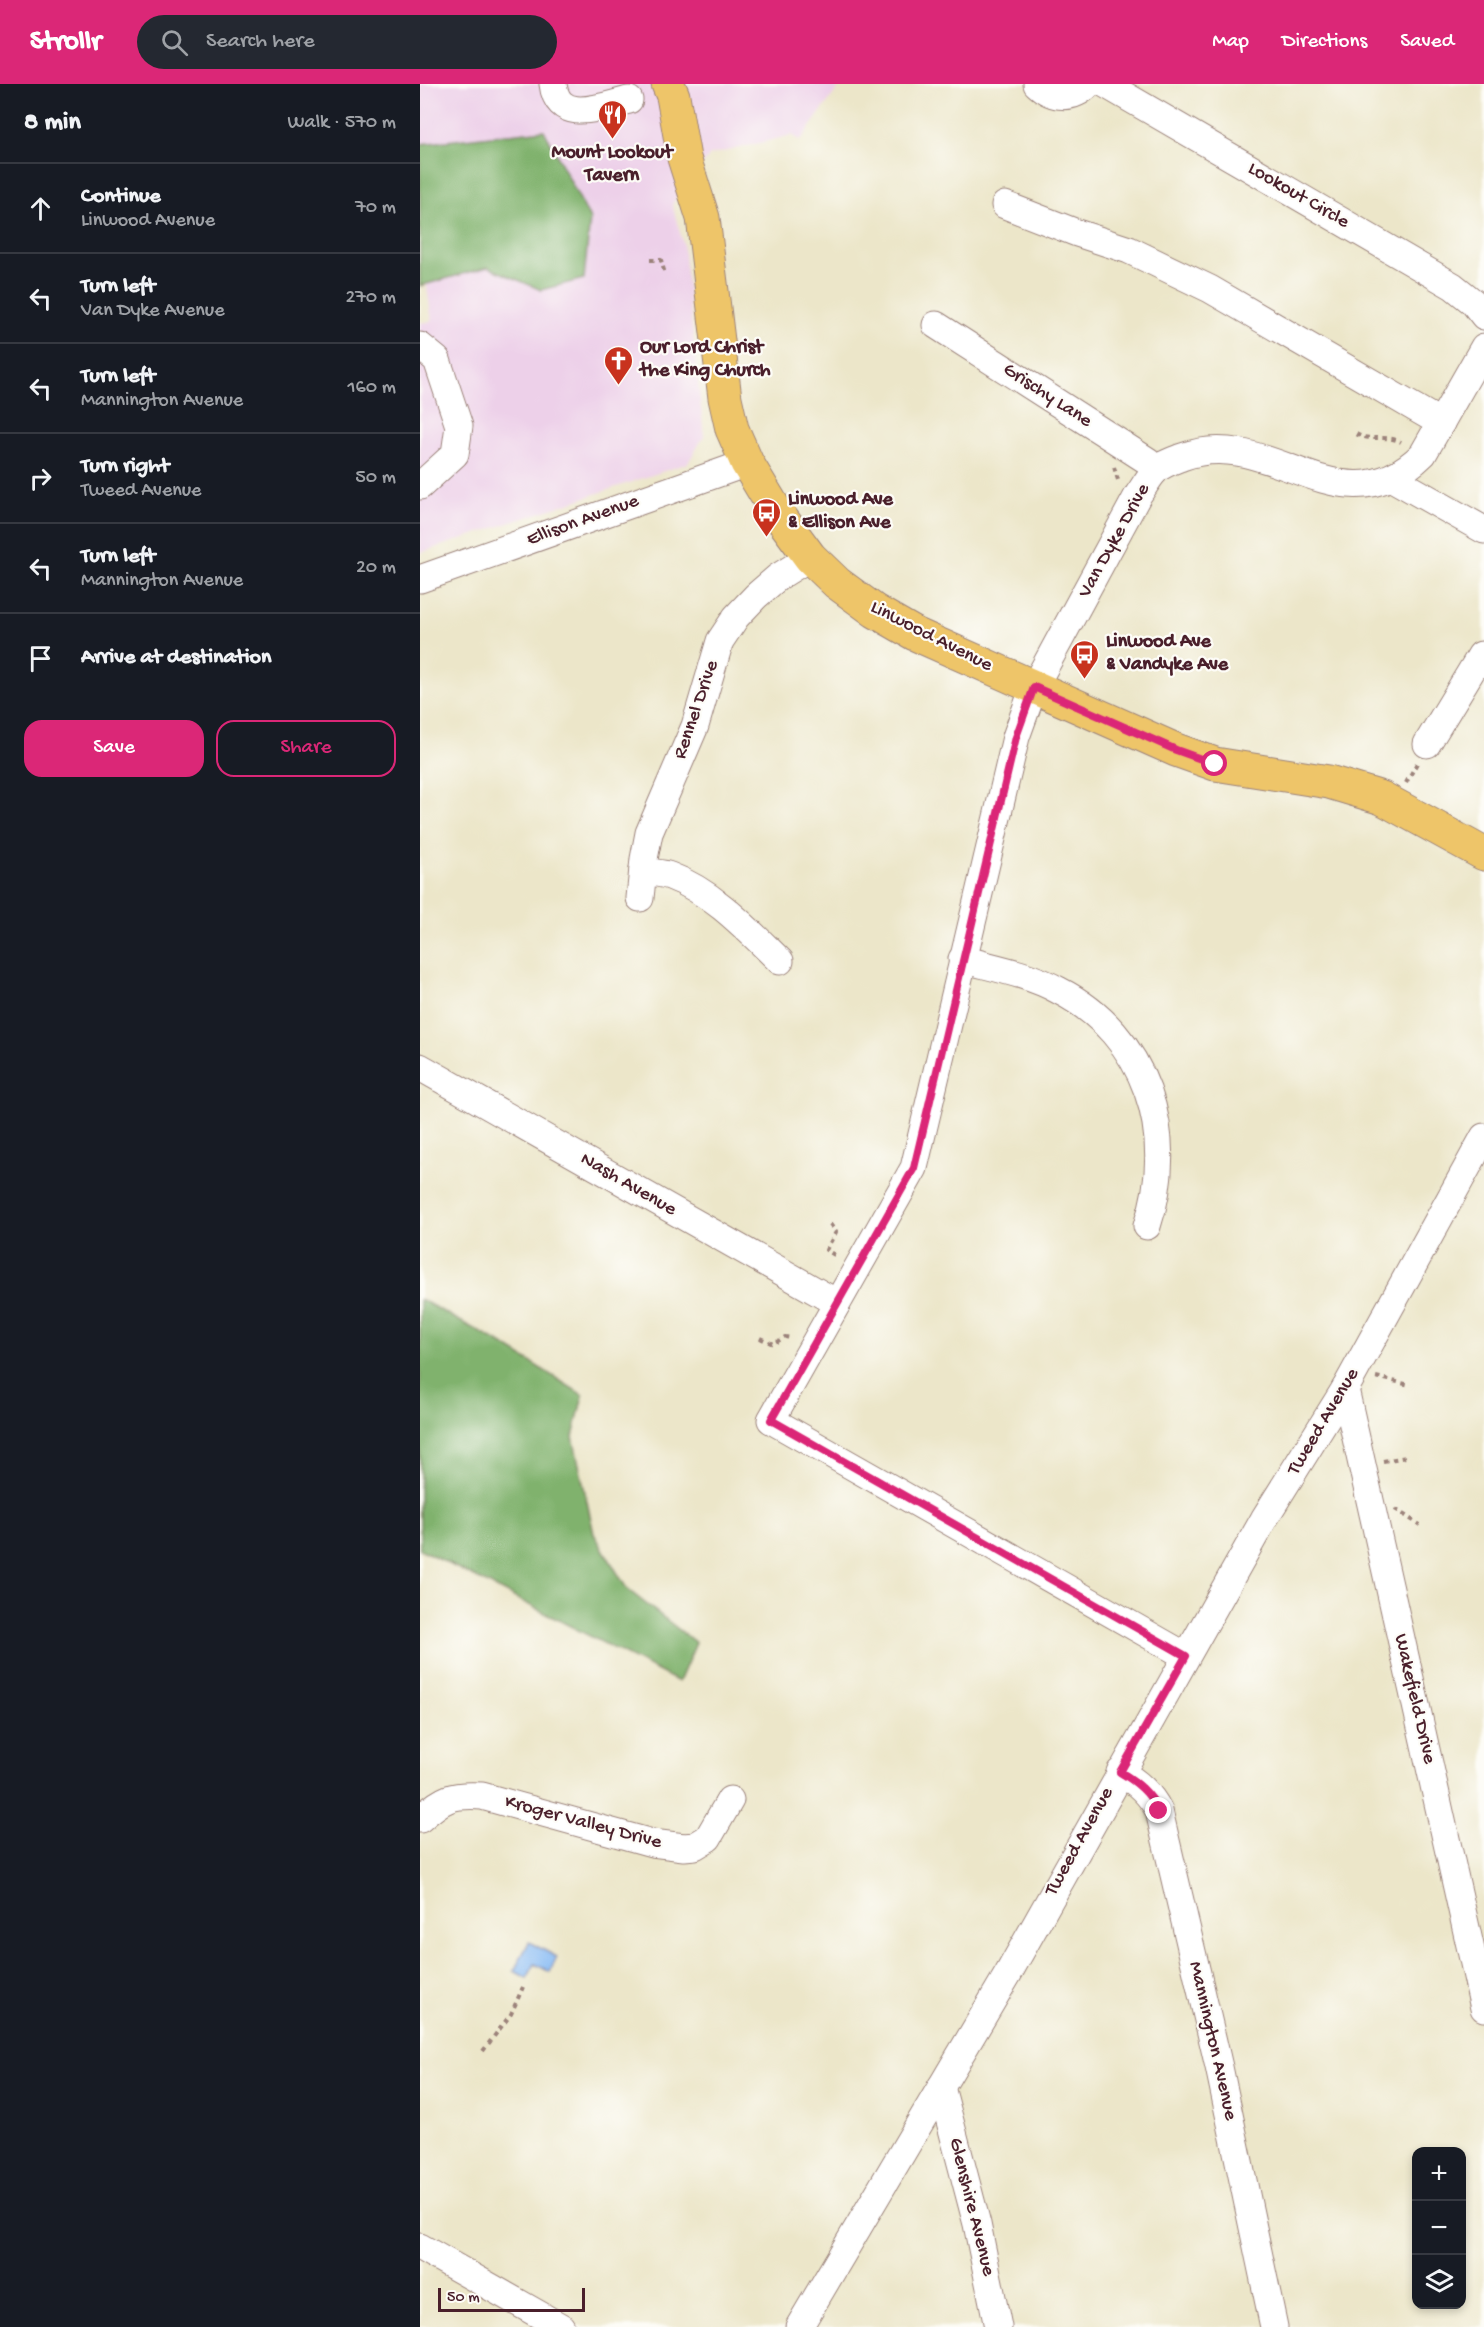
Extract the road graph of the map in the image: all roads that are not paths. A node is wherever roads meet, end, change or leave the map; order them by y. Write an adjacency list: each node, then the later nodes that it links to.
1 (553, 84): 6 (street)
2 (1037, 84): 3 (street)
3 (1089, 84)
4 (1105, 84): 8 (street, Lookout Circle)
5 (672, 88): 13 (main road, Linwood Avenue)
6 (629, 100)
7 (1005, 205): 12 (street)
8 (1484, 316)
9 (936, 325): 14 (street, Grischy Lane)
10 (420, 346): 16 (street)
11 (1484, 347): 12 (street, Van Dyke Drive)
12 (1441, 423): 15 (street, Van Dyke Drive)
13 (747, 463): 18 (main road, Linwood Avenue); 19 (street, Ellison Avenue)
14 (1155, 471): 15 (street, Van Dyke Drive); 21 (street, Van Dyke Drive)
15 (1392, 478): 17 (street)
16 (420, 486)
17 (1484, 530)
18 (810, 556): 21 (main road, Linwood Avenue); 24 (street, Rennel Drive)
19 (420, 579)
20 (1484, 657): 22 (street)
21 (1034, 687): 23 (main road, Linwood Avenue); 26 (street, Van Dyke Drive)
22 (1427, 744)
23 (1484, 854)
24 (643, 871): 25 (street, Rennel Drive); 27 (street)
25 (640, 898)
26 (962, 959): 30 (street); 31 (street, Van Dyke Drive)
27 (780, 961)
28 (420, 1066): 31 (street, Nash Avenue)
29 (1484, 1137): 32 (street, Tweed Avenue)
30 (1147, 1226)
31 (837, 1303): 33 (street, Van Dyke Drive)
32 (1345, 1389): 33 (street, Tweed Avenue); 37 (street, Wakefield Drive)
33 (1186, 1656): 34 (street, Tweed Avenue)
34 (1120, 1772): 38 (street, Tweed Avenue); 43 (street, Mannington Avenue)
35 (730, 1800): 36 (street, Kroger Valley Drive)
36 (420, 1819)
37 (1484, 2008)
38 (941, 2087): 41 (street, Tweed Avenue); 42 (street, Glenshire Avenue)
39 (420, 2247): 40 (street)
40 (561, 2327)
41 (799, 2327)
42 (998, 2327)
43 (1274, 2327)

